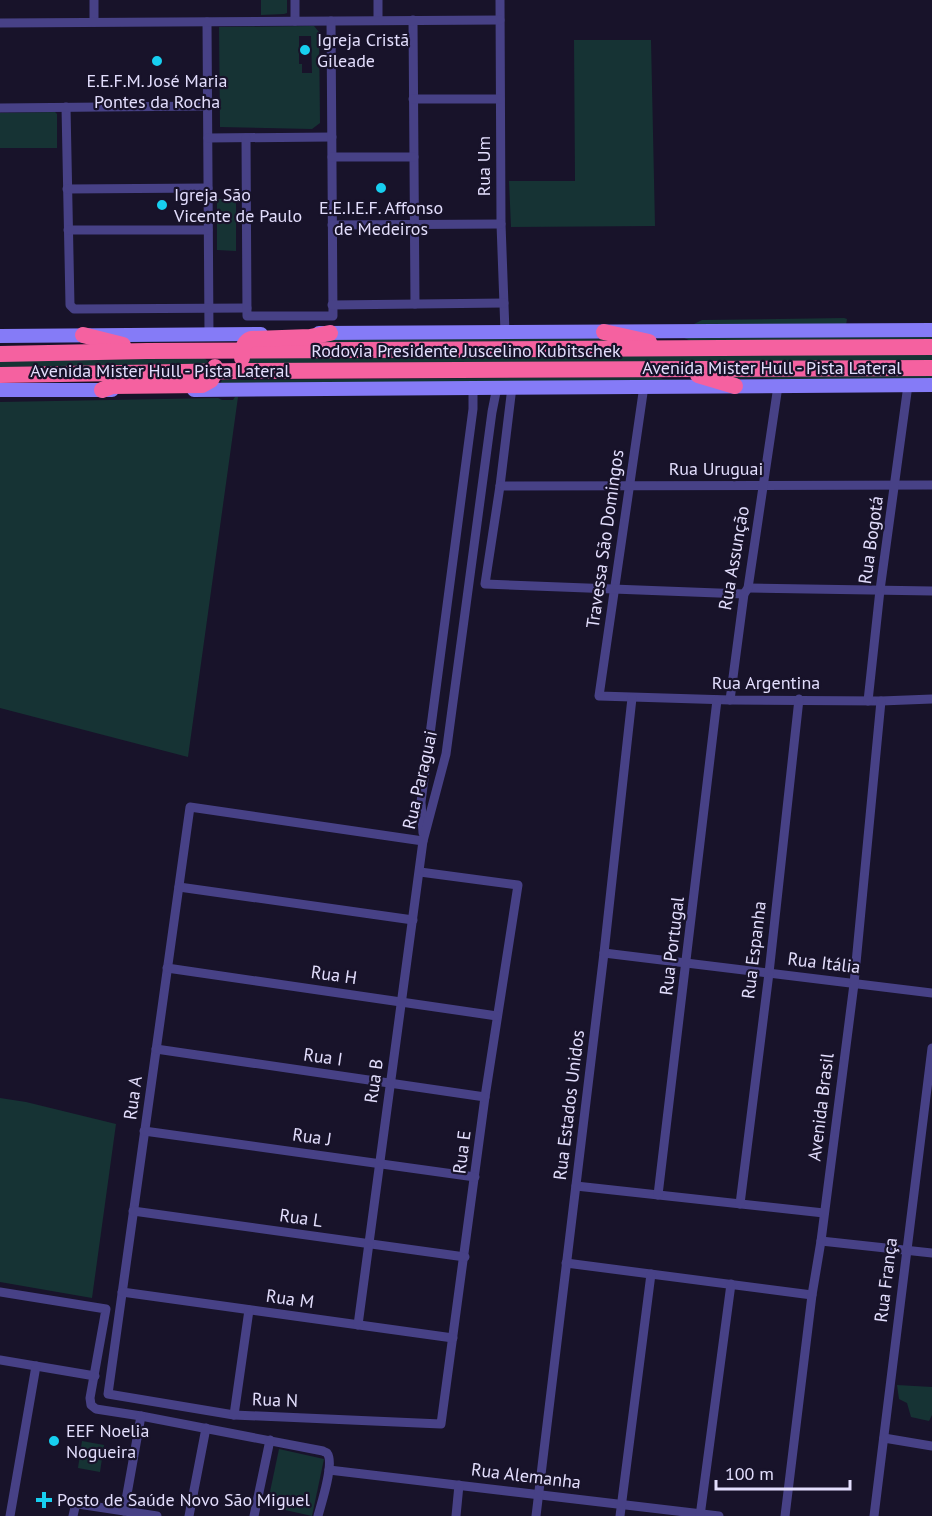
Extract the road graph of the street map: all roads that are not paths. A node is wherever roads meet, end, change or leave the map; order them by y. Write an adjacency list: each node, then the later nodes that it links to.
1 (94, 0): 10 (street)
2 (295, 0): 7 (street)
3 (378, 0): 9 (street)
4 (500, 0): 6 (street, Rua Um)
5 (413, 20): 6 (street); 9 (street); 13 (street)
6 (500, 20): 14 (street, Rua Um)
7 (295, 21): 8 (street); 11 (street)
8 (331, 21): 9 (street); 18 (street)
9 (378, 21)
10 (94, 22): 11 (street); 12 (street)
11 (207, 22): 15 (street)
12 (0, 23)
13 (413, 99): 14 (street); 22 (street)
14 (500, 99): 26 (street, Rua Um)
15 (207, 106): 16 (street); 19 (street)
16 (66, 107): 17 (street); 24 (street)
17 (0, 108)
18 (332, 137): 20 (street); 21 (street)
19 (208, 138): 20 (street); 23 (street)
20 (246, 138): 34 (street)
21 (332, 157): 22 (street); 27 (street)
22 (414, 157): 25 (street)
23 (208, 188): 24 (street); 29 (street)
24 (67, 189): 28 (street)
25 (414, 224): 26 (street); 27 (street); 31 (street)
26 (501, 224): 30 (street, Rua Um)
27 (332, 225): 32 (street)
28 (68, 230): 29 (street); 33 (street)
29 (208, 230): 33 (street)
30 (504, 303): 31 (street); 36 (street, Rua Um)
31 (415, 304): 32 (street)
32 (332, 305): 34 (street)
33 (209, 308): 34 (street); 39 (street)
34 (246, 308)
35 (932, 330): 37 (main road, Avenida Mister Hull - Pista Lateral)
36 (505, 332): 37 (main road, Avenida Mister Hull - Pista Lateral); 38 (main road, Avenida Mister Hull - Pista Lateral)
37 (604, 332): 43 (highway)
38 (330, 333): 39 (main road, Avenida Mister Hull - Pista Lateral); 46 (highway)
39 (209, 334): 40 (main road, Avenida Mister Hull - Pista Lateral)
40 (83, 335): 41 (main road, Avenida Mister Hull - Pista Lateral); 44 (highway)
41 (0, 336)
42 (932, 347): 43 (highway, Rodovia Presidente Juscelino Kubitschek)
43 (676, 348): 46 (highway, Rodovia Presidente Juscelino Kubitschek)
44 (147, 351): 45 (highway, Rodovia Presidente Juscelino Kubitschek); 47 (highway, Rodovia Presidente Juscelino Kubitschek)
45 (215, 351): 46 (highway, Rodovia Presidente Juscelino Kubitschek); 51 (highway)
46 (242, 351): 50 (highway)
47 (0, 354)
48 (932, 368): 49 (highway, Rodovia Presidente Juscelino Kubitschek)
49 (668, 369): 50 (highway, Rodovia Presidente Juscelino Kubitschek); 56 (highway)
50 (242, 371): 51 (highway, Rodovia Presidente Juscelino Kubitschek)
51 (215, 372): 52 (highway, Rodovia Presidente Juscelino Kubitschek); 62 (highway)
52 (0, 375)
53 (908, 385): 54 (main road, Avenida Mister Hull - Pista Lateral); 57 (main road, Avenida Mister Hull - Pista Lateral); 65 (street, Rua Bogotá)
54 (932, 385)
55 (644, 386): 56 (main road, Avenida Mister Hull - Pista Lateral); 60 (main road, Avenida Mister Hull - Pista Lateral); 63 (street, Travessa São Domingos)
56 (735, 386): 57 (main road, Avenida Mister Hull - Pista Lateral)
57 (778, 386): 64 (street, Rua Assunção)
58 (473, 387): 59 (main road, Avenida Mister Hull - Pista Lateral); 62 (main road, Avenida Mister Hull - Pista Lateral); 80 (street, Rua Paraguai)
59 (497, 387): 60 (main road, Avenida Mister Hull - Pista Lateral); 80 (street, Rua Paraguai)
60 (512, 387): 67 (street)
61 (0, 390): 62 (main road, Avenida Mister Hull - Pista Lateral)
62 (102, 390)
63 (630, 485): 64 (street, Rua Uruguai); 67 (street, Rua Uruguai); 68 (street, Travessa São Domingos)
64 (763, 485): 65 (street, Rua Uruguai); 70 (street, Rua Assunção)
65 (896, 485): 66 (street, Rua Uruguai); 69 (street, Rua Bogotá)
66 (932, 485)
67 (500, 486): 68 (street)
68 (614, 590): 70 (street); 72 (street, Travessa São Domingos)
69 (880, 590): 70 (street); 71 (street); 78 (street, Rua Bogotá)
70 (746, 591): 77 (street, Rua Assunção)
71 (932, 591)
72 (599, 696): 73 (street, Rua Argentina)
73 (632, 698): 76 (street, Rua Argentina); 84 (street, Rua Estados Unidos)
74 (799, 699): 77 (street, Rua Argentina); 78 (street, Rua Argentina); 87 (street, Rua Espanha)
75 (932, 699): 79 (street, Rua Argentina)
76 (717, 700): 77 (street, Rua Argentina); 85 (street, Rua Portugal)
77 (730, 700)
78 (868, 701): 79 (street, Rua Argentina)
79 (881, 701): 88 (street, Avenida Brasil)
80 (423, 842): 81 (street, Rua B); 82 (street, Rua A)
81 (420, 872): 83 (street, Rua B); 91 (street, Rua E)
82 (179, 887): 83 (street); 86 (street, Rua A)
83 (413, 920): 90 (street, Rua B)
84 (604, 953): 85 (street, Rua Itália); 99 (street, Rua Estados Unidos)
85 (686, 963): 87 (street, Rua Itália); 100 (street, Rua Portugal)
86 (167, 968): 90 (street, Rua H); 93 (street, Rua A)
87 (769, 973): 88 (street, Rua Itália); 101 (street, Rua Espanha)
88 (854, 984): 89 (street, Rua Itália); 103 (street, Avenida Brasil)
89 (932, 993)
90 (402, 1002): 91 (street, Rua H); 94 (street, Rua B)
91 (497, 1016): 95 (street, Rua E)
92 (932, 1048): 106 (street, Rua França)
93 (156, 1049): 94 (street, Rua I); 96 (street, Rua A)
94 (390, 1083): 95 (street, Rua I); 97 (street, Rua B)
95 (485, 1096): 98 (street, Rua E)
96 (144, 1131): 97 (street, Rua J); 102 (street, Rua A)
97 (380, 1163): 98 (street, Rua J); 105 (street, Rua B)
98 (475, 1177): 108 (street, Rua E)
99 (576, 1186): 100 (street); 109 (street, Rua Estados Unidos)
100 (658, 1195): 101 (street)
101 (740, 1204): 103 (street)
102 (133, 1211): 105 (street, Rua L); 113 (street, Rua A)
103 (824, 1213): 104 (street, Avenida Brasil)
104 (821, 1241): 106 (street); 114 (street, Avenida Brasil)
105 (369, 1244): 108 (street, Rua L); 116 (street, Rua B)
106 (906, 1251): 107 (street); 126 (street, Rua França)
107 (932, 1253)
108 (465, 1257): 117 (street, Rua E)
109 (566, 1263): 110 (street); 131 (street, Rua Estados Unidos)
110 (651, 1274): 111 (street); 132 (street)
111 (731, 1284): 114 (street); 135 (street)
112 (0, 1292): 120 (street)
113 (122, 1292): 115 (street, Rua M); 121 (street, Rua A)
114 (812, 1295): 145 (street, Avenida Brasil)
115 (249, 1310): 116 (street, Rua M); 122 (street)
116 (358, 1325): 117 (street, Rua M)
117 (453, 1338): 124 (street, Rua E)
118 (0, 1360): 119 (street)
119 (36, 1366): 120 (street); 136 (street)
120 (95, 1376): 123 (street)
121 (108, 1394): 122 (street, Rua N)
122 (234, 1415): 124 (street, Rua N)
123 (141, 1416): 125 (street); 134 (street)
124 (441, 1424)
125 (206, 1428): 127 (street); 138 (street)
126 (884, 1438): 128 (street); 146 (street, Rua França)
127 (270, 1440): 129 (street); 139 (street)
128 (932, 1446)
129 (329, 1470): 130 (street, Rua Alemanha); 140 (street)
130 (459, 1485): 131 (street, Rua Alemanha); 141 (street)
131 (538, 1494): 132 (street, Rua Alemanha); 142 (street, Rua Estados Unidos)
132 (621, 1504): 135 (street, Rua Alemanha); 143 (street)
133 (74, 1511): 134 (street)
134 (124, 1511): 137 (street)
135 (701, 1515): 144 (street, Rua Alemanha)
136 (10, 1516)
137 (157, 1516)
138 (189, 1516)
139 (254, 1516)
140 (318, 1516)
141 (456, 1516)
142 (536, 1516)
143 (620, 1516)
144 (719, 1516)
145 (785, 1516)
146 (874, 1516)

